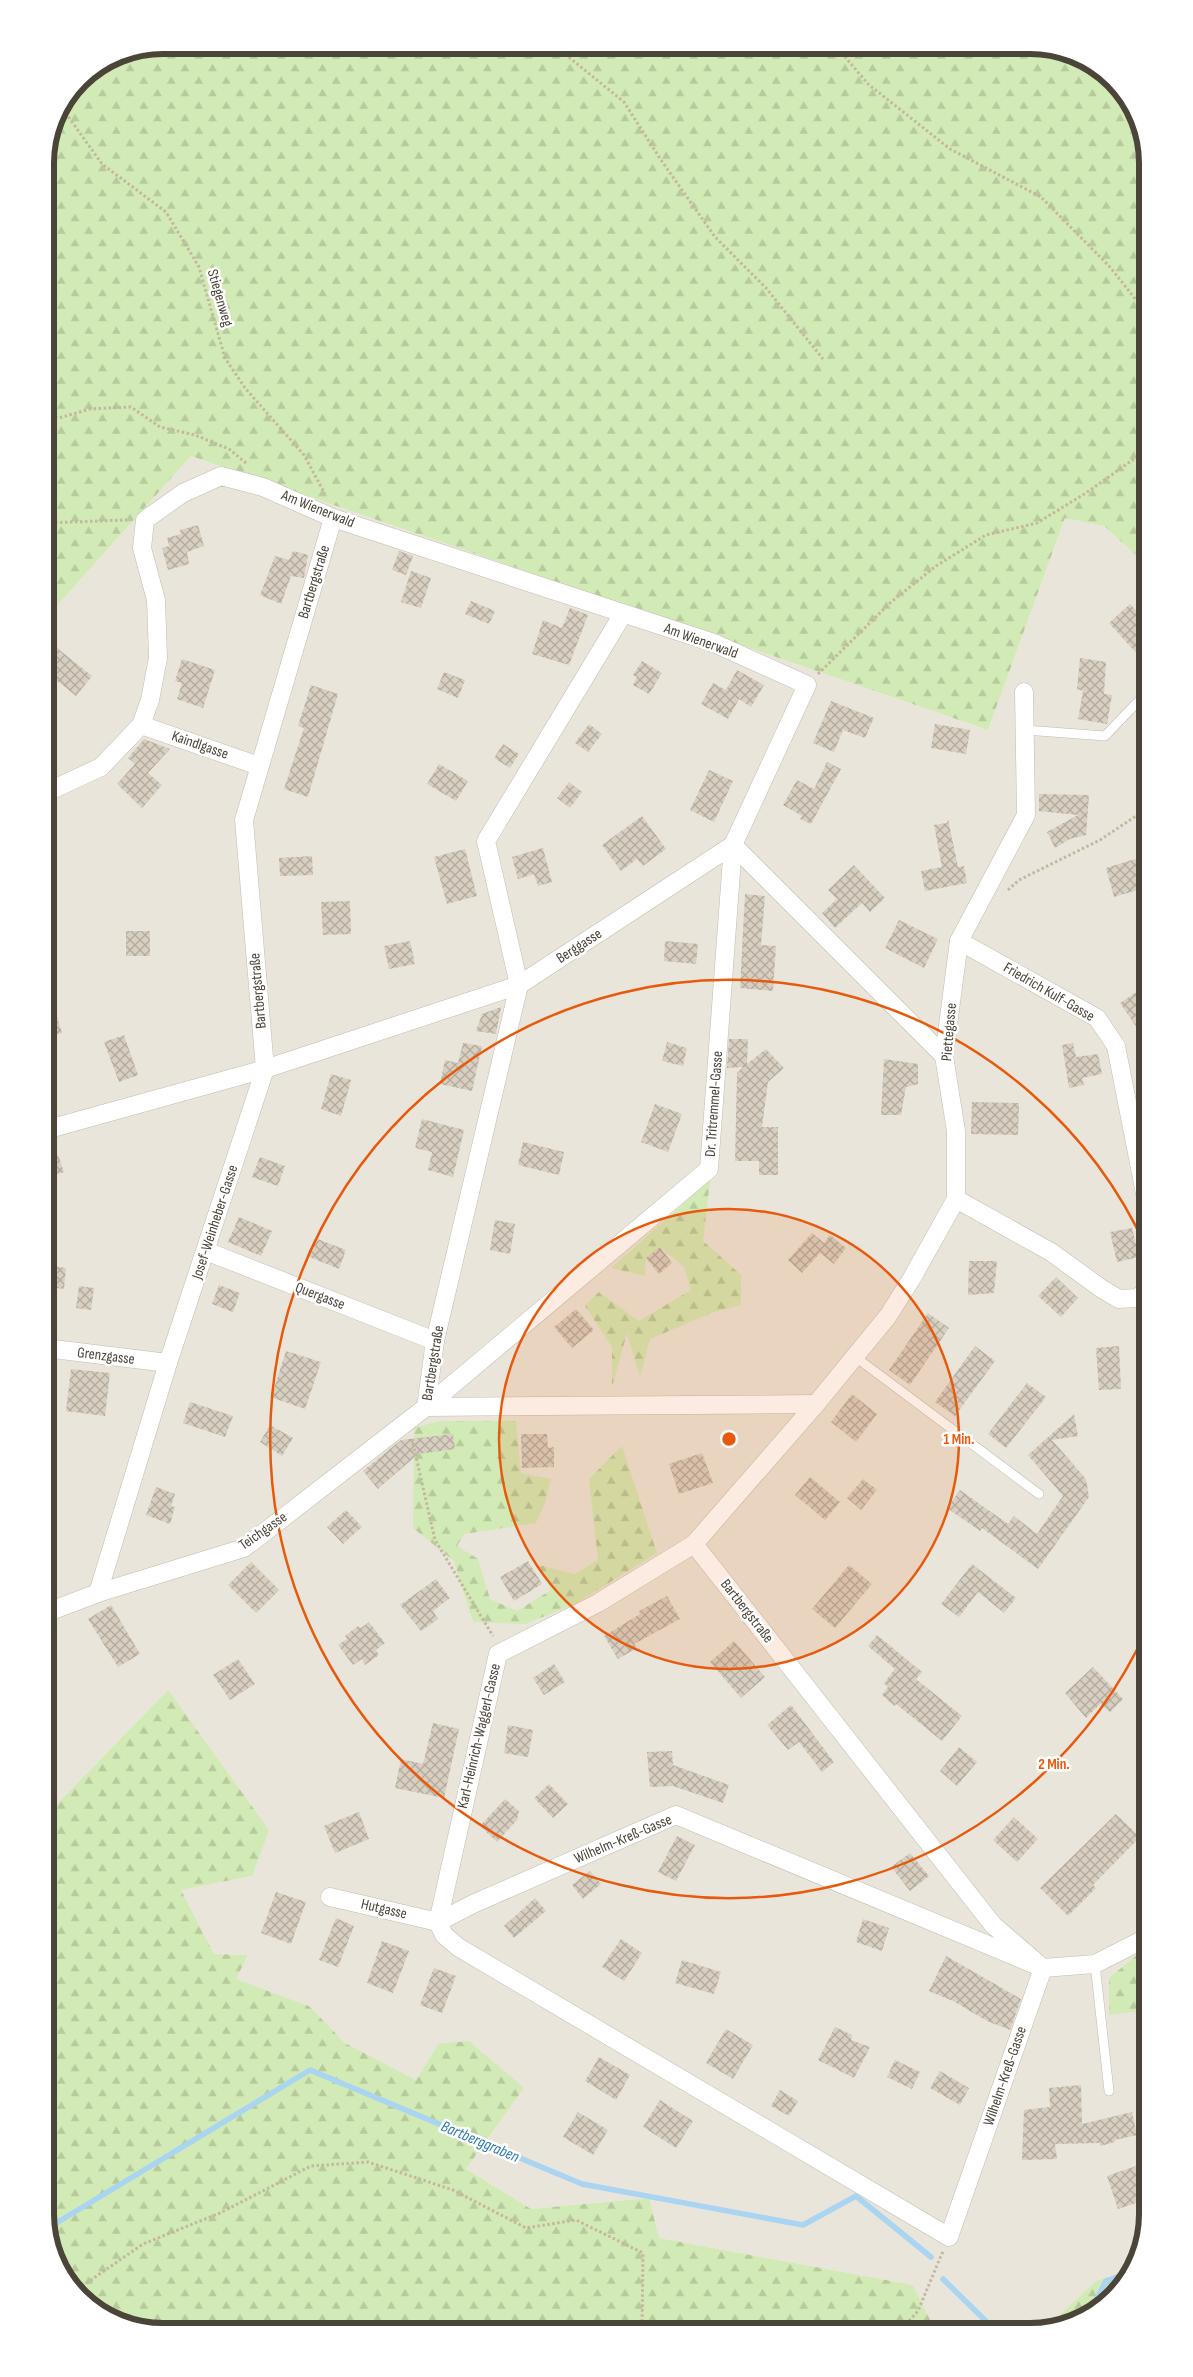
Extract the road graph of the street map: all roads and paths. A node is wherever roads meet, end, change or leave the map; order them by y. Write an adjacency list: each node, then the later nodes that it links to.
1 (565, 54): 5 (path)
2 (843, 54): 4 (path)
3 (66, 113): 9 (path, Stiegenweg)
4 (1139, 304)
5 (823, 359)
6 (54, 417): 8 (path)
7 (1139, 455): 13 (path)
8 (263, 486): 9 (street, Am Wienerwald); 10 (street, Am Wienerwald)
9 (333, 518): 12 (street, Am Wienerwald); 18 (street, Bartbergstraße)
10 (145, 520): 11 (path); 16 (street)
11 (54, 522)
12 (623, 614): 13 (street, Am Wienerwald); 24 (street)
13 (807, 685): 21 (street, Dr. Tritremmel-Gasse)
14 (1024, 692): 17 (street, Piettegasse)
15 (1139, 700): 17 (lane)
16 (142, 724): 18 (street, Kaindlgasse); 19 (street)
17 (1025, 730): 23 (street, Piettegasse)
18 (259, 766): 26 (street, Bartbergstraße)
19 (54, 790)
20 (1139, 814): 22 (path)
21 (733, 845): 24 (street, Berggasse); 25 (street); 37 (street, Dr. Tritremmel-Gasse)
22 (1005, 892)
23 (959, 941): 25 (street, Piettegasse); 28 (street, Friedrich Kulf-Gasse)
24 (519, 985): 26 (street); 32 (street, Bartbergstraße)
25 (944, 1056): 29 (street, Piettegasse)
26 (265, 1069): 27 (street); 30 (street, Josef-Weinheber-Gasse)
27 (54, 1128)
28 (1139, 1163)
29 (956, 1199): 31 (street); 34 (street)
30 (206, 1251): 32 (street, Quergasse); 35 (street, Josef-Weinheber-Gasse)
31 (1139, 1297)
32 (435, 1340): 37 (street, Bartbergstraße)
33 (54, 1349): 35 (street, Grenzgasse)
34 (854, 1356): 36 (street); 39 (lane)
35 (168, 1363): 41 (street, Josef-Weinheber-Gasse)
36 (816, 1404): 37 (street, Bartbergstraße); 40 (street)
37 (426, 1407): 38 (street, Teichgasse)
38 (408, 1421): 41 (street, Teichgasse); 43 (path)
39 (1039, 1494)
40 (694, 1544): 43 (street, Karl-Heinrich-Waggerl-Gasse); 48 (street, Bartbergstraße)
41 (98, 1593): 42 (street, Teichgasse)
42 (54, 1610)
43 (498, 1654): 45 (street, Karl-Heinrich-Waggerl-Gasse)
44 (330, 1897): 45 (street, Hutgasse)
45 (438, 1922): 48 (street, Wilhelm-Kreß-Gasse); 50 (street)
46 (1139, 1942): 47 (street)
47 (1095, 1964): 48 (street); 49 (lane)
48 (1043, 1968): 50 (street, Wilhelm-Kreß-Gasse)
49 (1109, 2091)
50 (949, 2237): 53 (path)
51 (82, 2287): 52 (path)
52 (642, 2323)
53 (907, 2323)

